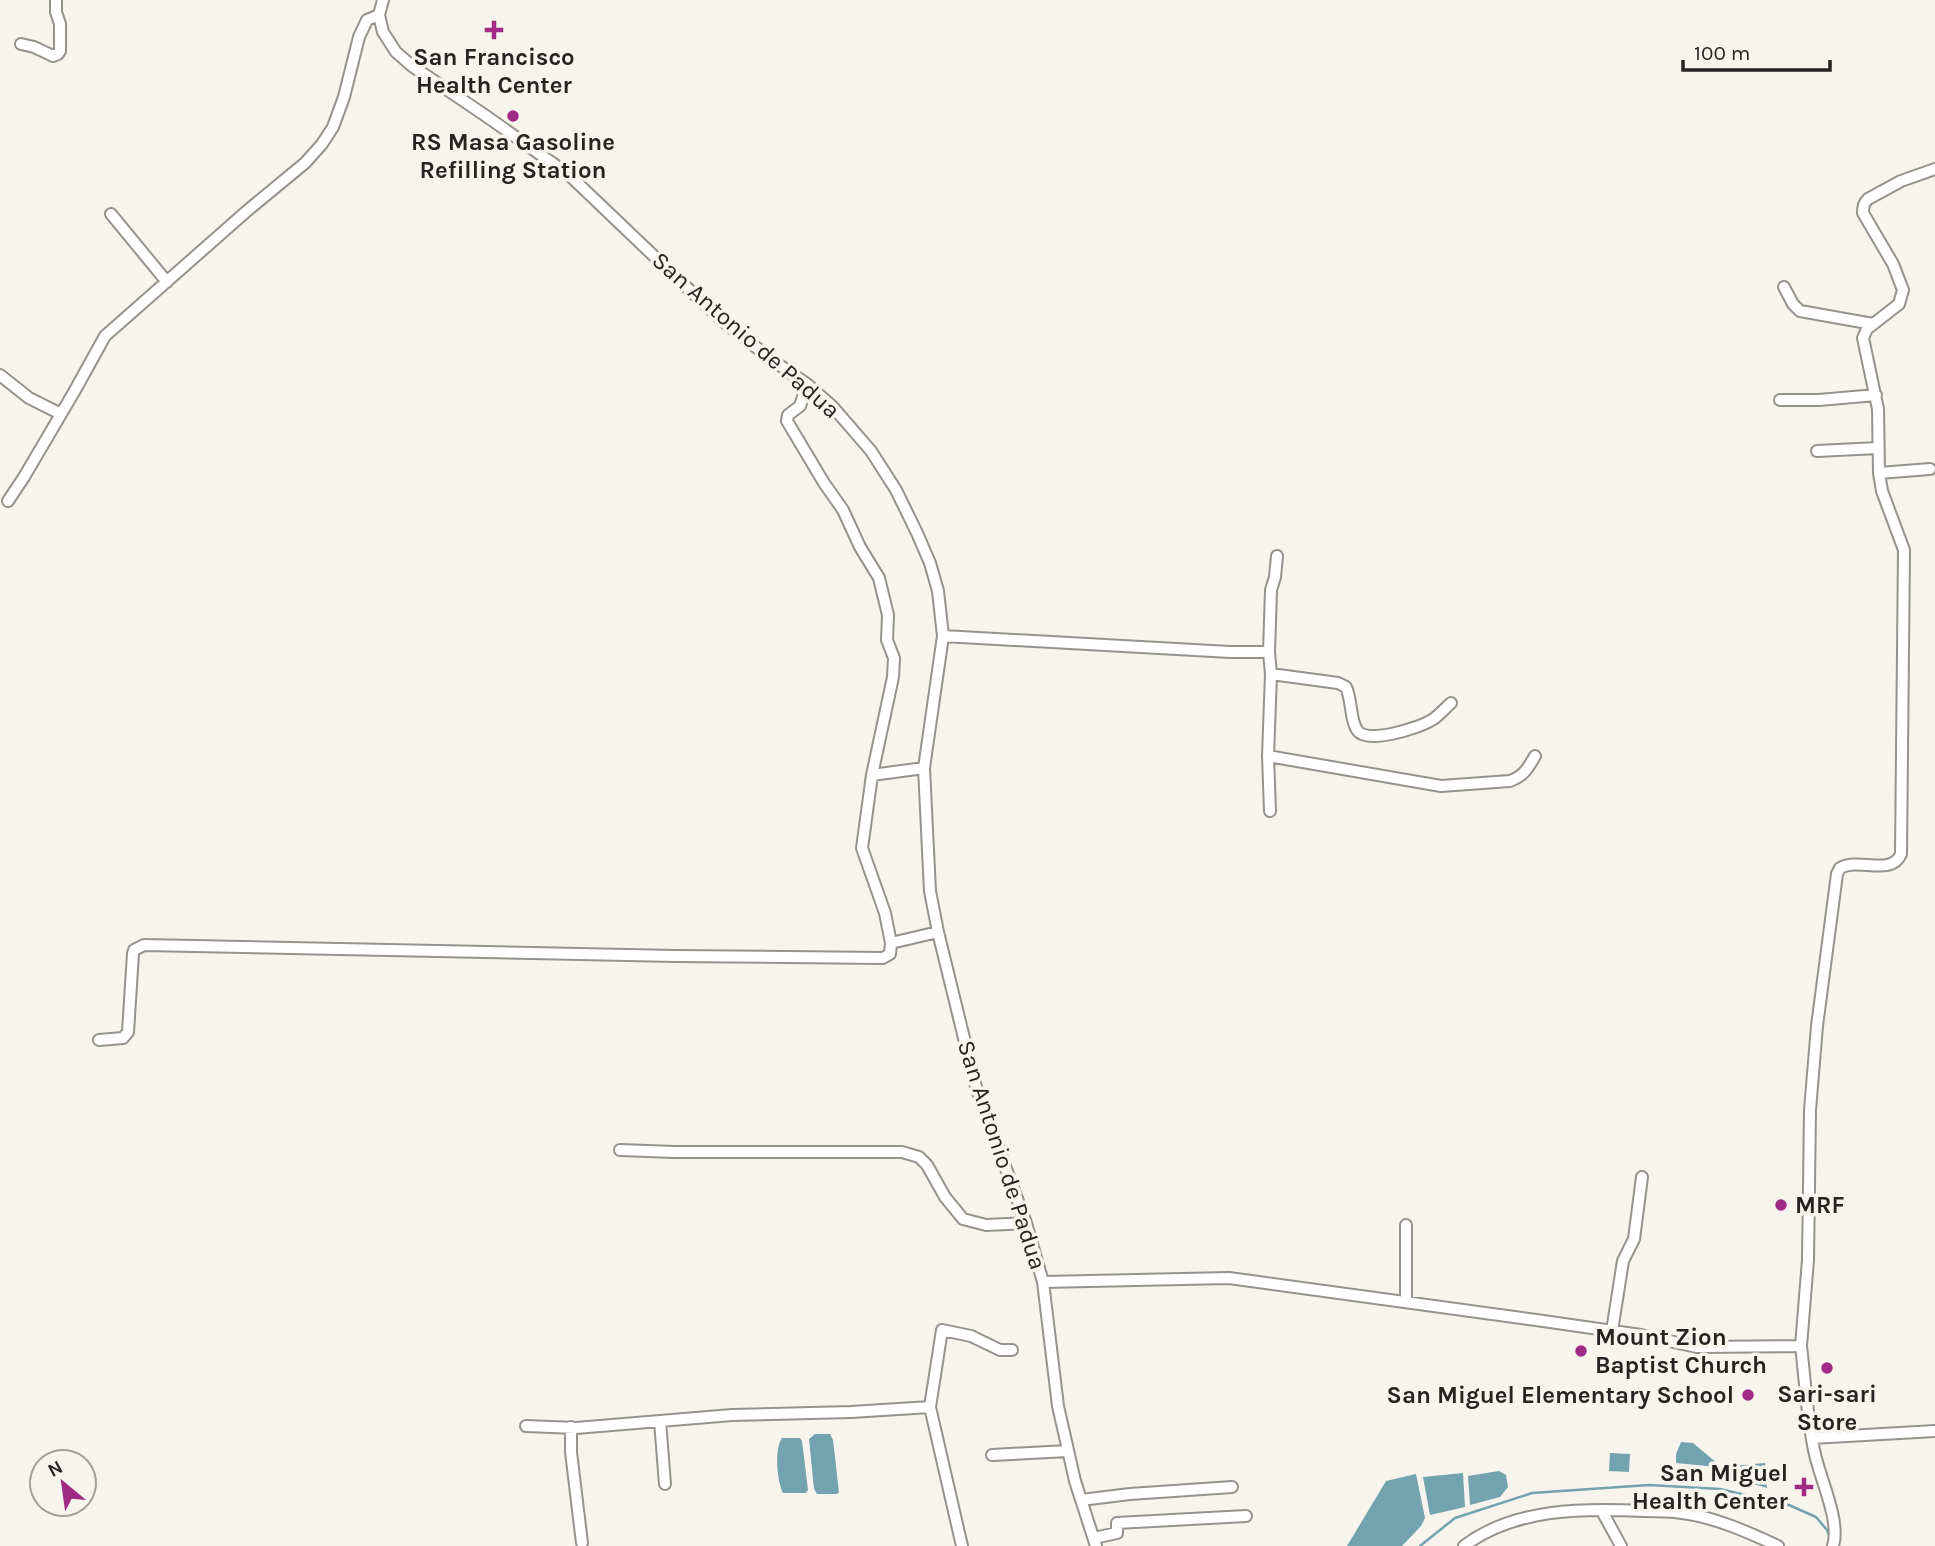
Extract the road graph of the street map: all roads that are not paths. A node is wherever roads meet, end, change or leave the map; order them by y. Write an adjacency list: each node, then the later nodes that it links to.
1 (55, 0): 4 (street)
2 (383, 0): 3 (street)
3 (379, 15): 7 (street); 11 (street, San Antonio de Padua)
4 (21, 44)
5 (1935, 169): 9 (street)
6 (111, 214): 7 (street)
7 (167, 282): 14 (street)
8 (1784, 287): 9 (street)
9 (1873, 324): 12 (street)
10 (0, 375): 14 (street)
11 (807, 384): 21 (street, San Antonio de Padua); 28 (street)
12 (1875, 395): 13 (street); 15 (street)
13 (1780, 400)
14 (61, 414): 19 (street)
15 (1878, 448): 16 (street); 18 (street)
16 (1817, 451)
17 (1930, 469): 18 (street)
18 (1878, 473): 40 (street)
19 (8, 501)
20 (1277, 556): 22 (street)
21 (943, 636): 22 (street); 27 (street, San Antonio de Padua)
22 (1269, 652): 23 (street)
23 (1271, 674): 24 (street); 25 (street)
24 (1451, 703)
25 (1268, 756): 26 (street); 29 (street)
26 (1535, 756)
27 (924, 768): 28 (street); 30 (street, San Antonio de Padua)
28 (872, 775): 31 (street)
29 (1270, 811)
30 (938, 932): 31 (street); 35 (street, San Antonio de Padua)
31 (891, 943): 32 (street)
32 (99, 1040)
33 (620, 1150): 35 (street)
34 (1642, 1177): 39 (street)
35 (1026, 1223): 37 (street, San Antonio de Padua)
36 (1406, 1225): 38 (street)
37 (1043, 1282): 38 (street); 48 (street, San Antonio de Padua)
38 (1406, 1301): 39 (street)
39 (1612, 1331): 40 (street)
40 (1801, 1346): 47 (street)
41 (1012, 1350): 42 (street)
42 (930, 1407): 43 (street); 58 (street)
43 (660, 1421): 45 (street); 50 (street)
44 (526, 1426): 45 (street)
45 (571, 1427): 57 (street)
46 (1935, 1431): 47 (street)
47 (1812, 1438): 56 (street)
48 (1068, 1451): 49 (street); 52 (street, San Antonio de Padua)
49 (992, 1455)
50 (665, 1484)
51 (1232, 1487): 52 (street)
52 (1081, 1500): 55 (street, San Antonio de Padua)
53 (1603, 1514): 60 (street)
54 (1246, 1516): 55 (street)
55 (1095, 1542)
56 (1834, 1542)
57 (582, 1543)
58 (962, 1546)
59 (1464, 1546): 61 (street)
60 (1621, 1546)
61 (1777, 1546)

